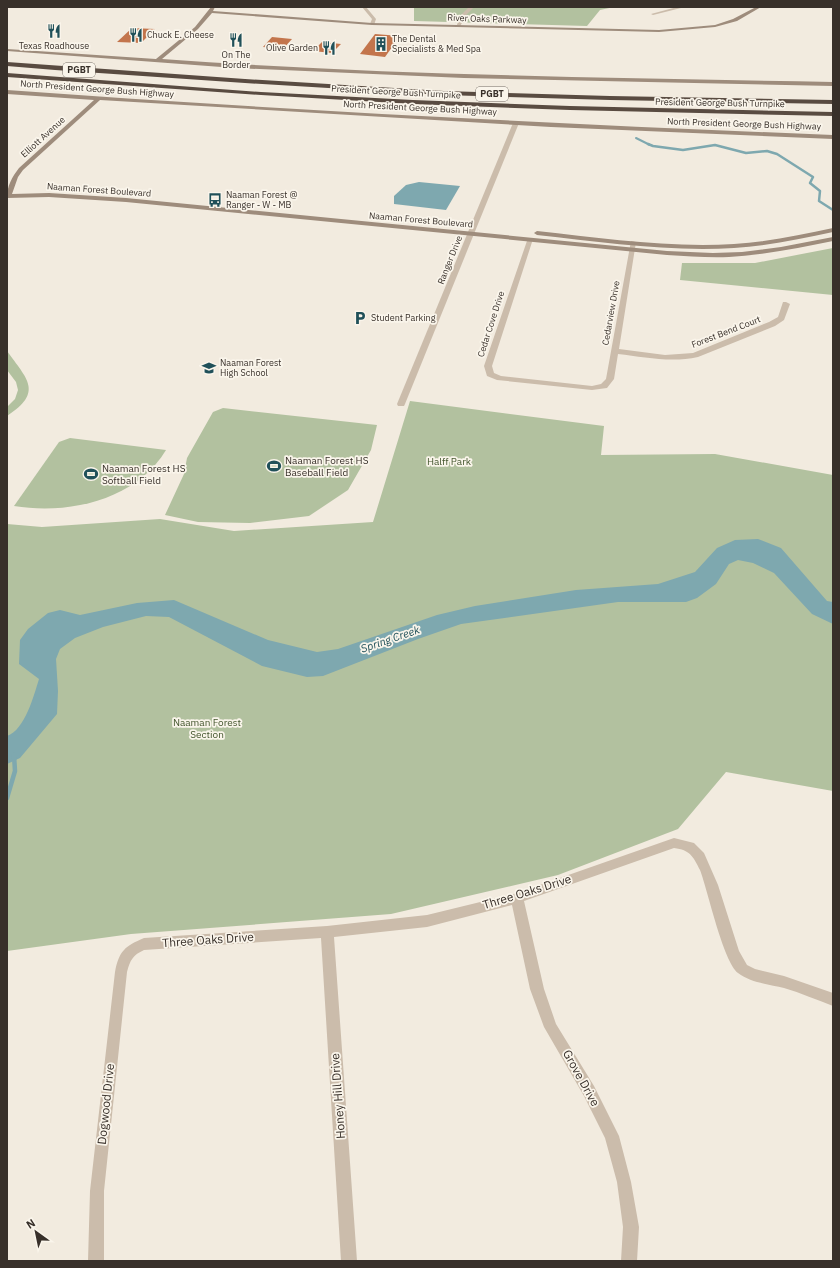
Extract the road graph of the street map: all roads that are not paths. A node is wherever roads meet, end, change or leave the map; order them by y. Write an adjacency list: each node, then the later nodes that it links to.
1 (360, 7): 2 (street)
2 (364, 7): 8 (street)
3 (472, 7): 9 (street)
4 (683, 7): 7 (street)
5 (759, 7): 9 (main road, River Oaks Parkway)
6 (212, 9): 8 (main road, River Oaks Parkway); 12 (main road)
7 (653, 14)
8 (372, 24): 9 (main road, River Oaks Parkway)
9 (458, 26)
10 (7, 50): 12 (main road)
11 (7, 56): 15 (highway)
12 (157, 61): 18 (main road)
13 (7, 64): 15 (highway, President George Bush Turnpike / PGBT)
14 (7, 75): 17 (highway, President George Bush Turnpike / PGBT)
15 (152, 75): 21 (highway, President George Bush Turnpike / PGBT)
16 (7, 82): 17 (highway)
17 (98, 82): 22 (highway, President George Bush Turnpike / PGBT)
18 (833, 84)
19 (7, 92): 20 (main road, North President George Bush Highway)
20 (98, 99): 23 (main road, North President George Bush Highway); 25 (main road, Elliott Avenue)
21 (833, 102)
22 (833, 114)
23 (516, 123): 24 (main road, North President George Bush Highway); 28 (street, Ranger Drive)
24 (833, 137)
25 (8, 193): 26 (main road, Naaman Forest Boulevard); 27 (main road, Naaman Forest Boulevard)
26 (135, 195): 27 (main road); 28 (main road, Naaman Forest Boulevard)
27 (128, 201): 28 (main road, Naaman Forest Boulevard)
28 (474, 229): 31 (main road, Naaman Forest Boulevard); 39 (street, Ranger Drive)
29 (833, 230): 33 (main road, Naaman Forest Boulevard)
30 (525, 232): 34 (main road, Naaman Forest Boulevard)
31 (530, 239): 34 (main road, Naaman Forest Boulevard); 38 (street, Cedar Cove Drive)
32 (833, 239): 35 (main road, Naaman Forest Boulevard)
33 (772, 242): 34 (main road, Naaman Forest Boulevard); 35 (main road)
34 (632, 246): 35 (main road, Naaman Forest Boulevard); 37 (street, Cedarview Drive)
35 (781, 250)
36 (786, 304): 37 (street, Forest Bend Court)
37 (614, 351): 38 (street, Cedarview Drive)
38 (604, 386)
39 (401, 404)
40 (517, 898): 41 (street, Three Oaks Drive); 43 (street, Three Oaks Drive); 46 (street, Grove Drive)
41 (327, 932): 42 (street, Three Oaks Drive); 45 (street, Honey Hill Drive)
42 (131, 949): 44 (street, Dogwood Drive)
43 (833, 1000)
44 (96, 1261)
45 (349, 1261)
46 (629, 1261)

